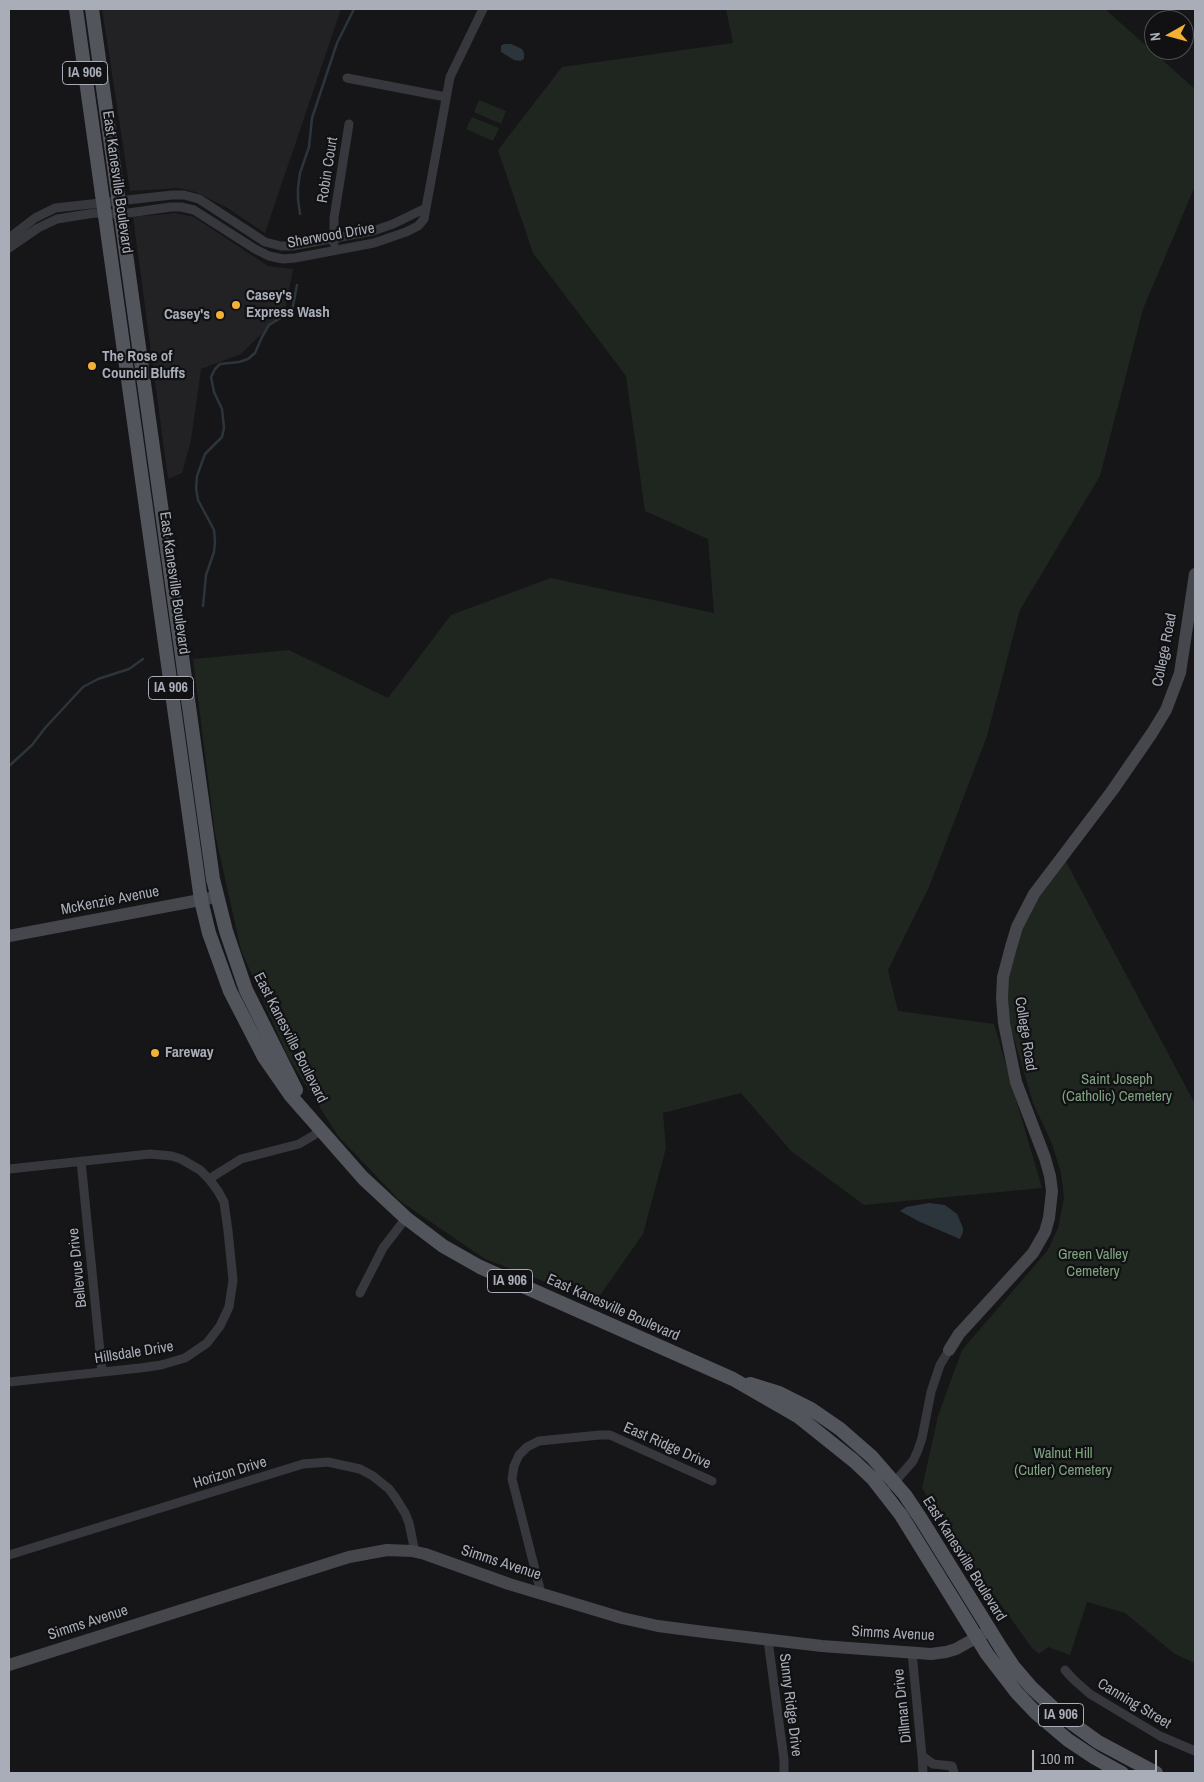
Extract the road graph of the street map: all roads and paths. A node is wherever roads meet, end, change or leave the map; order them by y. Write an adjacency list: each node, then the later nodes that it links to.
1 (76, 9): 7 (main road, East Kanesville Boulevard / IA 906)
2 (92, 9): 8 (main road, East Kanesville Boulevard / IA 906)
3 (483, 9): 5 (street, Sherwood Drive)
4 (347, 78): 5 (street)
5 (446, 97): 9 (street, Sherwood Drive)
6 (349, 124): 11 (street, Robin Court)
7 (105, 208): 8 (street, Sherwood Drive); 8 (street, Sherwood Drive); 10 (street, Sherwood Drive); 12 (street, Sherwood Drive); 16 (main road, East Kanesville Boulevard / IA 906)
8 (120, 208): 11 (street, Sherwood Drive); 13 (street, Sherwood Drive); 15 (main road, East Kanesville Boulevard / IA 906)
9 (426, 208): 11 (street, Sherwood Drive); 13 (street, Sherwood Drive)
10 (9, 238)
11 (334, 239): 13 (street, Robin Court)
12 (9, 248)
13 (335, 251)
14 (1195, 574): 24 (street, College Road)
15 (216, 897): 16 (street, McKenzie Avenue); 18 (main road, East Kanesville Boulevard / IA 906)
16 (201, 900): 17 (street, McKenzie Avenue); 18 (main road, East Kanesville Boulevard / IA 906)
17 (9, 936)
18 (321, 1131): 21 (street); 22 (main road, East Kanesville Boulevard / IA 906)
19 (81, 1161): 20 (street); 21 (street); 25 (street, Bellevue Drive)
20 (9, 1169)
21 (209, 1179): 25 (street, Hillsdale Drive)
22 (406, 1218): 23 (street); 28 (main road, East Kanesville Boulevard / IA 906)
23 (360, 1292)
24 (949, 1350): 28 (street, College Road)
25 (102, 1372): 26 (street, Hillsdale Drive)
26 (9, 1382)
27 (712, 1481): 31 (street, East Ridge Drive)
28 (889, 1487): 32 (main road, East Kanesville Boulevard / IA 906); 33 (main road, East Kanesville Boulevard / IA 906)
29 (415, 1552): 30 (street, Horizon Drive); 31 (street, Simms Avenue); 36 (street, Simms Avenue)
30 (9, 1555)
31 (541, 1593): 34 (street, Simms Avenue)
32 (990, 1630): 33 (street, Simms Avenue); 44 (main road, East Kanesville Boulevard / IA 906)
33 (977, 1637): 35 (street, Simms Avenue); 43 (main road, East Kanesville Boulevard / IA 906)
34 (768, 1640): 35 (street, Simms Avenue); 40 (street, Sunny Ridge Drive)
35 (912, 1653): 39 (street, Dillman Drive)
36 (9, 1665)
37 (1065, 1670): 38 (street, Canning Street)
38 (1195, 1751)
39 (922, 1756): 41 (street, Dillman Drive); 42 (street, Dillman Drive)
40 (784, 1773)
41 (924, 1773)
42 (954, 1773)
43 (1122, 1773)
44 (1156, 1773)

